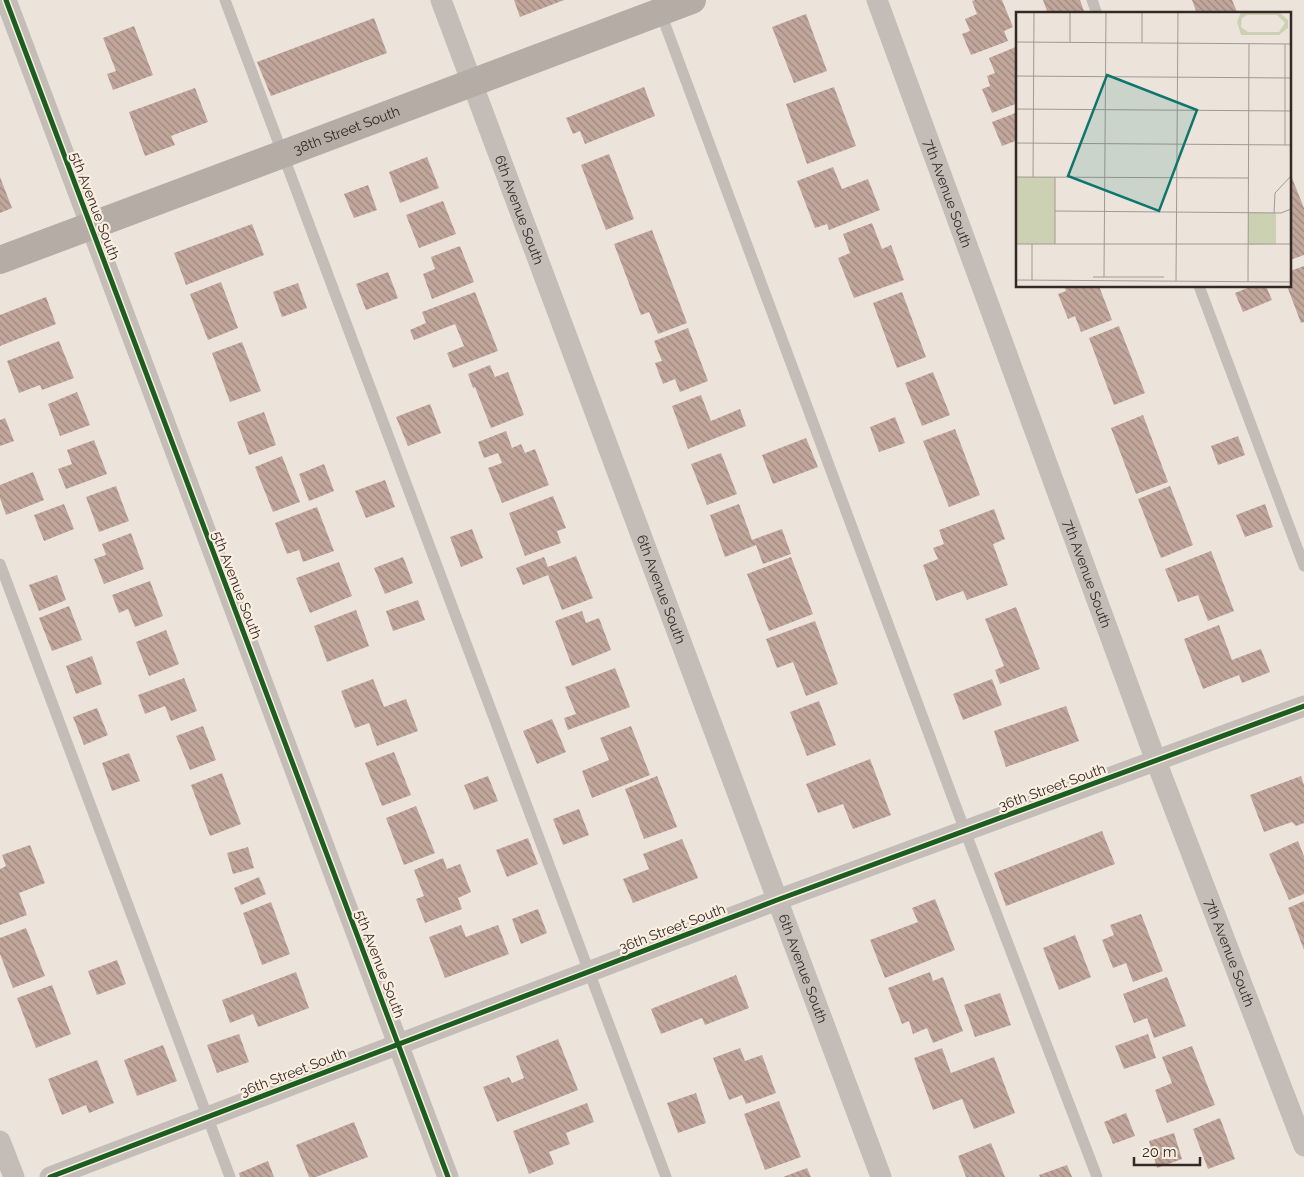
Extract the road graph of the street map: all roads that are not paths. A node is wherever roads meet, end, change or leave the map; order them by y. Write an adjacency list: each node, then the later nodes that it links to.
1 (6, 0): 11 (street, 5th Avenue South)
2 (225, 0): 10 (lane)
3 (441, 0): 9 (street, 6th Avenue South)
4 (692, 0): 7 (main road, 38th Street South)
5 (877, 0): 17 (street, 7th Avenue South)
6 (1092, 0): 8 (lane)
7 (658, 6): 9 (main road, 38th Street South); 18 (lane)
8 (1096, 12)
9 (472, 83): 10 (main road, 38th Street South); 19 (street, 6th Avenue South)
10 (283, 154): 11 (main road, 38th Street South); 20 (lane)
11 (90, 226): 12 (main road, 38th Street South); 21 (street, 5th Avenue South)
12 (0, 260)
13 (1200, 288): 15 (lane)
14 (0, 564): 22 (lane)
15 (1304, 566)
16 (1304, 706): 17 (street, 36th Street South)
17 (1156, 761): 18 (street, 36th Street South); 24 (street, 7th Avenue South)
18 (966, 831): 19 (street, 36th Street South); 31 (lane)
19 (776, 900): 20 (street, 36th Street South); 30 (street, 6th Avenue South)
20 (590, 971): 21 (street, 36th Street South); 29 (lane)
21 (398, 1044): 22 (street, 36th Street South); 28 (street, 5th Avenue South)
22 (207, 1117): 26 (street, 36th Street South); 27 (lane)
23 (0, 1141): 25 (street)
24 (1304, 1146)
25 (14, 1177)
26 (50, 1177)
27 (230, 1177)
28 (448, 1177)
29 (666, 1177)
30 (881, 1177)
31 (1096, 1177)

